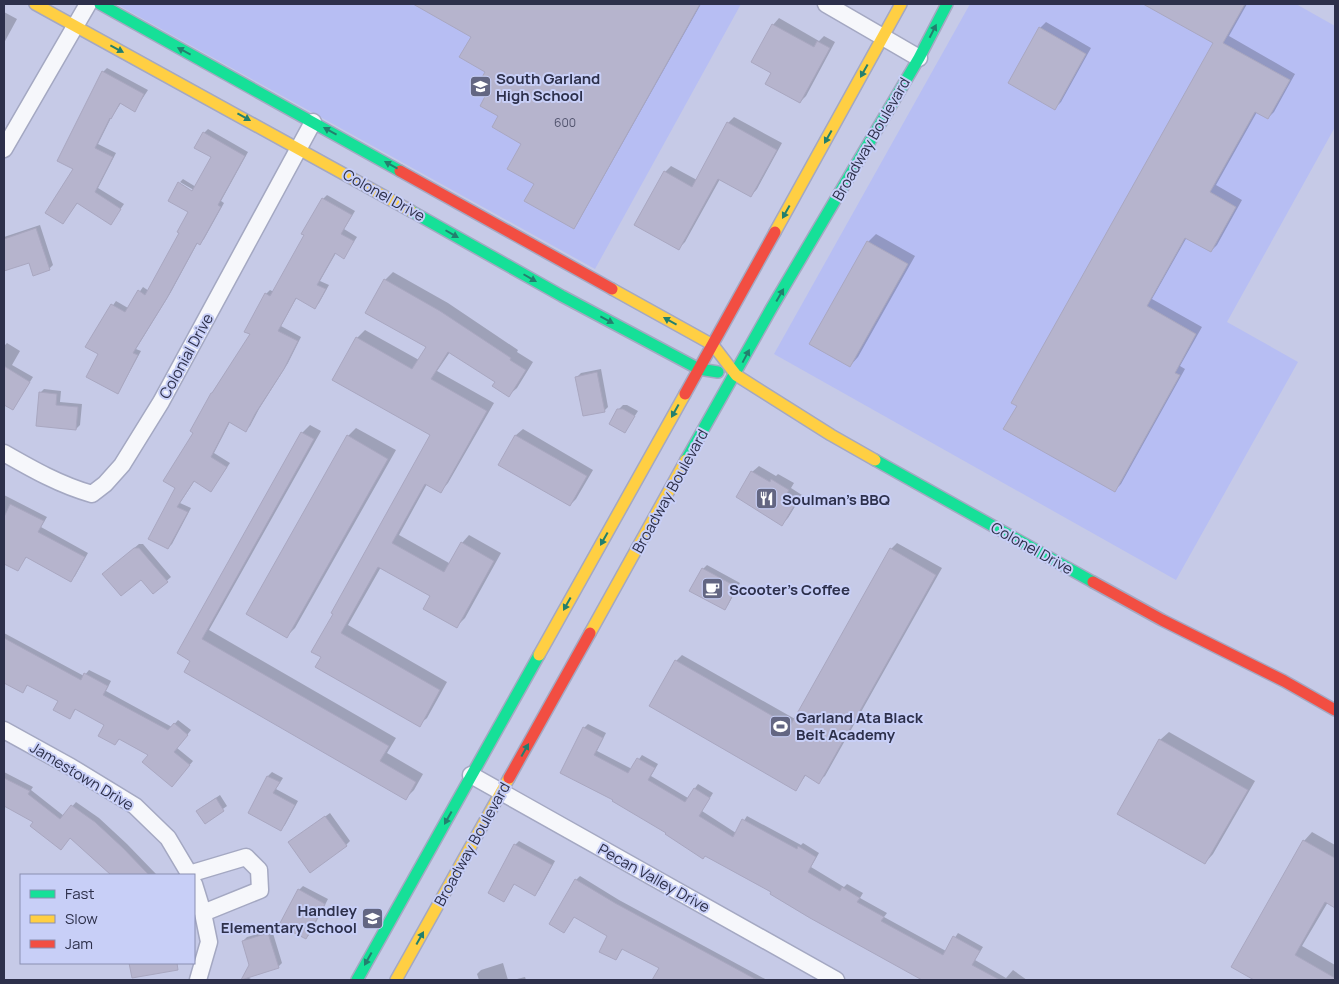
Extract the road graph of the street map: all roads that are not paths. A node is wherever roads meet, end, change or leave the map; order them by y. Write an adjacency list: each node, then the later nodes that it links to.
1 (35, 4): 7 (main road, Colonel Drive)
2 (88, 4): 7 (street)
3 (100, 4): 10 (main road, Colonel Drive, one-way to 3)
4 (826, 4): 8 (street)
5 (901, 4): 8 (main road)
6 (947, 4): 9 (main road, Broadway Boulevard, one-way to 6)
7 (74, 26): 11 (main road, Colonel Drive, one-way to 11); 12 (street)
8 (882, 38): 9 (street); 13 (main road, one-way to 13)
9 (919, 58): 15 (main road, Broadway Boulevard, one-way to 9)
10 (313, 122): 11 (street, Colonial Drive); 13 (main road, Colonel Drive, one-way to 10)
11 (299, 148): 14 (main road, Colonel Drive, one-way to 14); 16 (street, Colonial Drive)
12 (4, 150)
13 (713, 345): 14 (main road); 15 (main road, Colonel Drive)
14 (699, 369): 15 (main road, Colonel Drive); 19 (main road, one-way to 19)
15 (736, 375): 17 (main road, Colonel Drive); 20 (main road, Broadway Boulevard, one-way to 15)
16 (4, 453)
17 (1335, 710)
18 (4, 730): 21 (street, Jamestown Drive)
19 (471, 775): 20 (street, Pecan Valley Drive); 26 (main road, one-way to 26)
20 (502, 792): 27 (main road, Broadway Boulevard, one-way to 20); 28 (street, Pecan Valley Drive)
21 (189, 874)
22 (195, 876): 24 (street)
23 (195, 890): 24 (street, Jamestown Drive)
24 (203, 913): 25 (street, Jamestown Drive)
25 (198, 980)
26 (357, 980)
27 (396, 980)
28 (836, 980)

